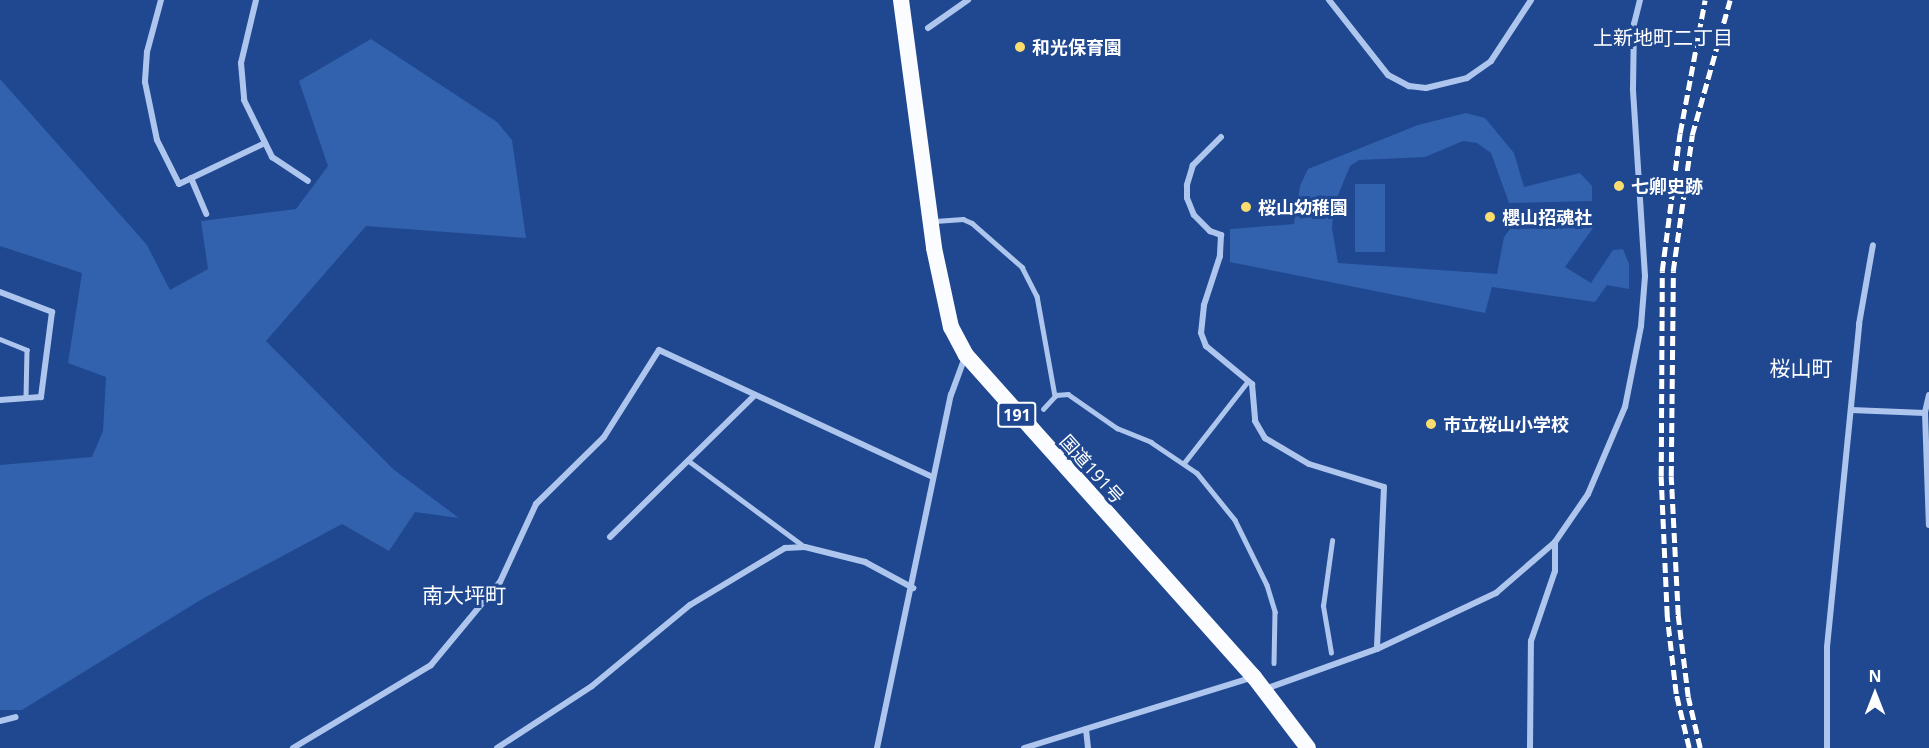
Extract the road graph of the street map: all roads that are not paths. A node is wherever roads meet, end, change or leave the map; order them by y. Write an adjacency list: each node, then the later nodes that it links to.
1 (161, 0): 11 (street)
2 (256, 0): 10 (street)
3 (901, 0): 14 (highway, 国道191号 / 191)
4 (968, 0): 8 (street)
5 (1329, 0): 6 (street)
6 (1532, 0)
7 (1640, 0): 34 (street)
8 (928, 28)
9 (1221, 137): 19 (street)
10 (264, 143): 11 (street); 12 (street)
11 (191, 178): 13 (street)
12 (309, 181)
13 (206, 214)
14 (930, 221): 18 (highway, 国道191号 / 191); 22 (lane)
15 (1873, 245): 26 (street)
16 (0, 292): 23 (street)
17 (0, 339): 23 (lane)
18 (966, 356): 30 (street); 40 (highway, 国道191号 / 191)
19 (1248, 381): 29 (lane); 37 (street)
20 (1929, 395): 27 (street)
21 (754, 396): 28 (street); 30 (street); 44 (street)
22 (1055, 396): 25 (lane); 29 (lane)
23 (26, 398): 24 (street)
24 (0, 400)
25 (1043, 409)
26 (1851, 410): 27 (street); 51 (street)
27 (1925, 412): 31 (street)
28 (689, 461): 32 (street); 35 (lane)
29 (1184, 463): 39 (lane)
30 (933, 477): 36 (street)
31 (1929, 525)
32 (610, 537)
33 (1332, 541): 38 (lane)
34 (1556, 542): 37 (street); 50 (street)
35 (805, 547): 36 (street); 45 (street)
36 (913, 588): 46 (street)
37 (1377, 649): 40 (street)
38 (1331, 653)
39 (1274, 663)
40 (1259, 683): 43 (street); 49 (highway, 国道191号 / 191)
41 (16, 717): 42 (street)
42 (0, 722)
43 (1086, 729): 47 (street); 48 (street)
44 (293, 748)
45 (497, 748)
46 (877, 748)
47 (1024, 748)
48 (1088, 748)
49 (1308, 748)
50 (1530, 748)
51 (1827, 748)

